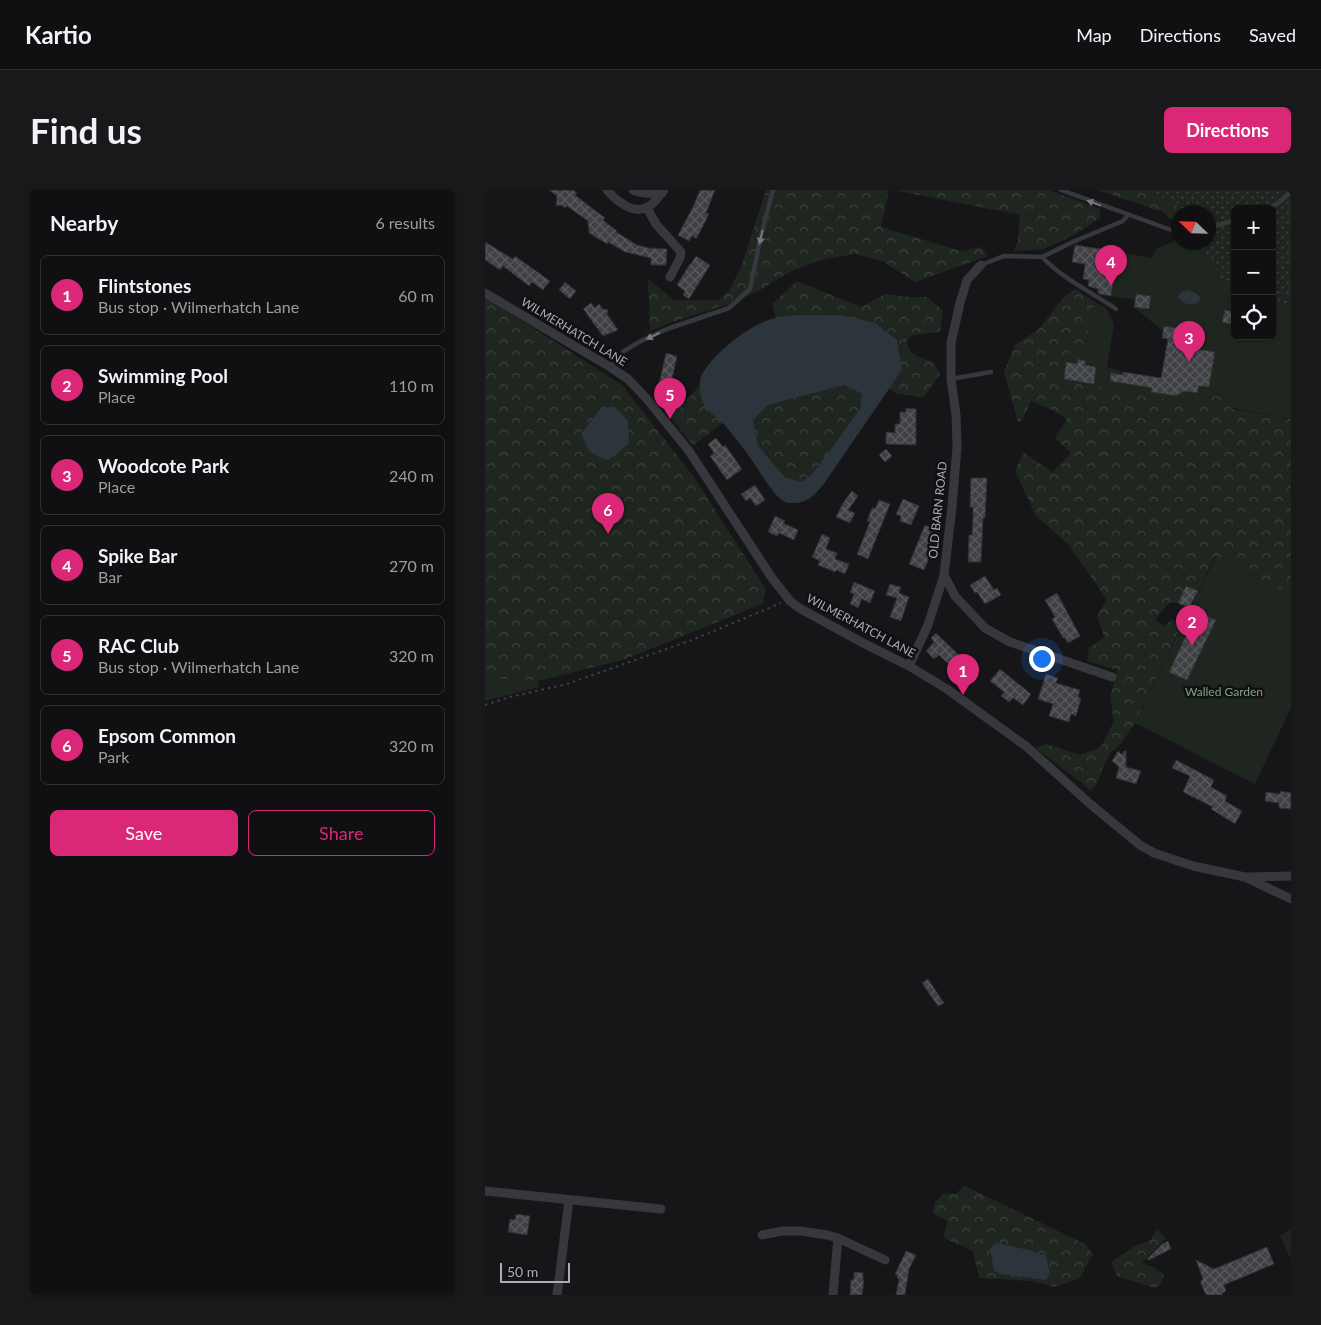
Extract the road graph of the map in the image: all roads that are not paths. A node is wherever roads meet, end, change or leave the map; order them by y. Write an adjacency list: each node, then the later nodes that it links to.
1 (607, 190): 8 (street)
2 (633, 190): 5 (street)
3 (773, 190): 18 (lane, one-way to 18)
4 (1061, 190): 9 (lane, one-way to 4)
5 (663, 191): 8 (street)
6 (1291, 192): 7 (lane)
7 (1275, 205)
8 (647, 208): 15 (street)
9 (1128, 215): 12 (lane); 13 (lane)
10 (1231, 221): 11 (lane)
11 (1216, 226)
12 (1171, 230)
13 (1043, 257): 14 (lane); 17 (lane)
14 (981, 265): 20 (street, OLD BARN ROAD)
15 (670, 277)
16 (485, 293): 18 (street, WILMERHATCH LANE)
17 (1115, 309)
18 (610, 367): 22 (street, WILMERHATCH LANE)
19 (991, 372): 20 (lane)
20 (951, 379): 21 (street, OLD BARN ROAD)
21 (943, 575): 22 (street, OLD BARN ROAD); 23 (street, OLD BARN ROAD)
22 (909, 666): 25 (street, WILMERHATCH LANE)
23 (1112, 677)
24 (1291, 876): 25 (street)
25 (1245, 877): 26 (street, WILMERHATCH LANE)
26 (1291, 899)
27 (485, 1191): 28 (street)
28 (569, 1200): 29 (street); 33 (street)
29 (661, 1209)
30 (762, 1236): 31 (street)
31 (838, 1238): 32 (street); 34 (street)
32 (885, 1260)
33 (557, 1295)
34 (833, 1295)

